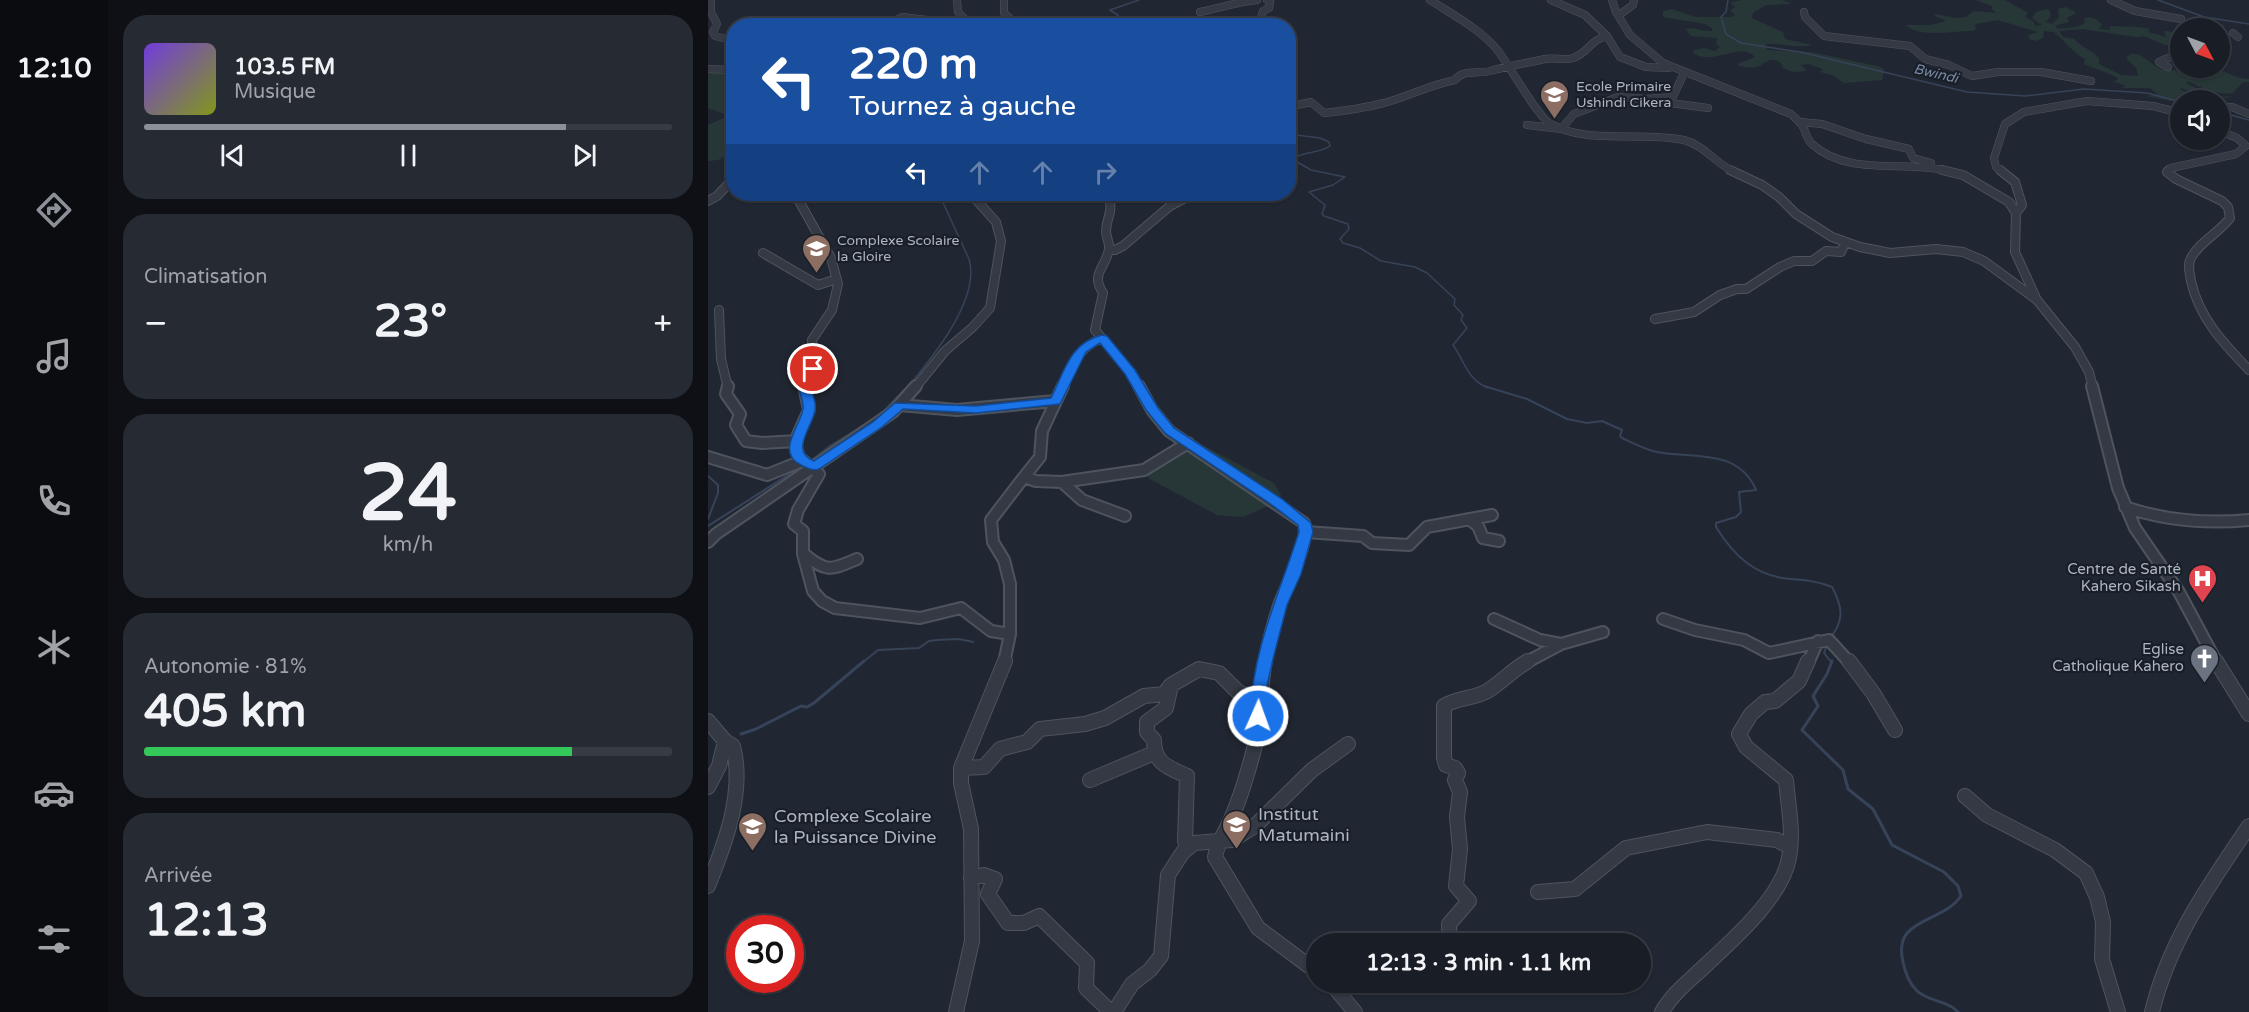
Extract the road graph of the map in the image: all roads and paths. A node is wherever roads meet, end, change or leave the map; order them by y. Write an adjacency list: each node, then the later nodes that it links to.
1 (711, 0): 19 (street)
2 (957, 0): 15 (street)
3 (1004, 0): 16 (street)
4 (1257, 0): 12 (street)
5 (1268, 0): 17 (street)
6 (1430, 0): 23 (street)
7 (1551, 0): 20 (street)
8 (1612, 0): 14 (street)
9 (1644, 0): 11 (street)
10 (2111, 0): 18 (street)
11 (1634, 2): 14 (street)
12 (1200, 12)
13 (1804, 12): 29 (street)
14 (1619, 15): 26 (street)
15 (964, 18)
16 (1009, 18)
17 (1261, 18)
18 (2174, 18)
19 (711, 32): 21 (street)
20 (1607, 36): 23 (street); 26 (street)
21 (726, 39)
22 (2170, 58): 24 (street)
23 (1508, 67): 31 (street); 38 (street)
24 (2168, 67)
25 (708, 69): 27 (street)
26 (1675, 69): 28 (street)
27 (726, 70)
28 (1684, 73): 30 (street); 36 (street)
29 (2091, 81)
30 (1673, 97): 33 (street); 38 (street)
31 (1296, 105)
32 (2230, 107): 35 (street)
33 (1708, 108)
34 (2170, 110): 47 (street)
35 (2249, 114)
36 (1800, 122): 40 (street); 40 (street)
37 (1527, 125): 38 (street)
38 (1561, 129): 48 (street)
39 (2230, 135): 56 (street)
40 (1939, 169): 47 (street)
41 (726, 186): 42 (street)
42 (708, 201)
43 (798, 201): 51 (street)
44 (977, 201): 58 (street)
45 (1110, 201): 49 (street)
46 (1179, 201): 49 (street)
47 (2016, 213): 52 (street)
48 (1845, 243): 52 (street); 54 (street)
49 (1109, 249): 55 (street)
50 (763, 252): 51 (street)
51 (837, 279): 59 (street)
52 (2037, 300): 66 (street)
53 (719, 310): 59 (street)
54 (1655, 319)
55 (1102, 338): 57 (street); 60 (street)
56 (2249, 370)
57 (1055, 401): 58 (street); 64 (street)
58 (900, 405): 63 (street)
59 (797, 441): 62 (street)
60 (1188, 443): 65 (street); 71 (street)
61 (708, 457): 62 (street)
62 (802, 461): 63 (street)
63 (815, 466): 73 (street); 74 (street)
64 (1024, 477): 65 (street); 79 (street)
65 (1062, 482): 68 (street)
66 (2125, 507): 70 (street); 84 (street)
67 (1492, 515): 69 (street)
68 (1125, 516)
69 (1469, 519): 71 (street); 72 (street)
70 (2249, 520)
71 (1306, 532): 83 (street)
72 (1499, 541)
73 (708, 542)
74 (803, 554): 75 (street); 79 (street)
75 (857, 559)
76 (1494, 619): 81 (street)
77 (1663, 619): 80 (street)
78 (1603, 632): 81 (street)
79 (1010, 634): 90 (street)
80 (1818, 641): 86 (street); 97 (street)
81 (1561, 644): 101 (street)
82 (1171, 685): 83 (street); 89 (street); 90 (street)
83 (1258, 703): 95 (street)
84 (2249, 714)
85 (708, 721): 87 (street)
86 (1895, 730)
87 (725, 741): 92 (street); 99 (street)
88 (1348, 744): 95 (street)
89 (1154, 753): 91 (street); 96 (street)
90 (961, 768): 98 (street)
91 (1090, 780)
92 (708, 787)
93 (1965, 796): 108 (street)
94 (2249, 826): 109 (street)
95 (1218, 841): 96 (street); 102 (street)
96 (1194, 843): 105 (street)
97 (1790, 847): 100 (street); 107 (street)
98 (971, 878): 104 (street); 105 (street)
99 (708, 886)
100 (1538, 892)
101 (1449, 933)
102 (1306, 964)
103 (1339, 993): 106 (street)
104 (956, 1012)
105 (1113, 1012)
106 (1355, 1012)
107 (1662, 1012)
108 (2118, 1012)
109 (2152, 1012)

